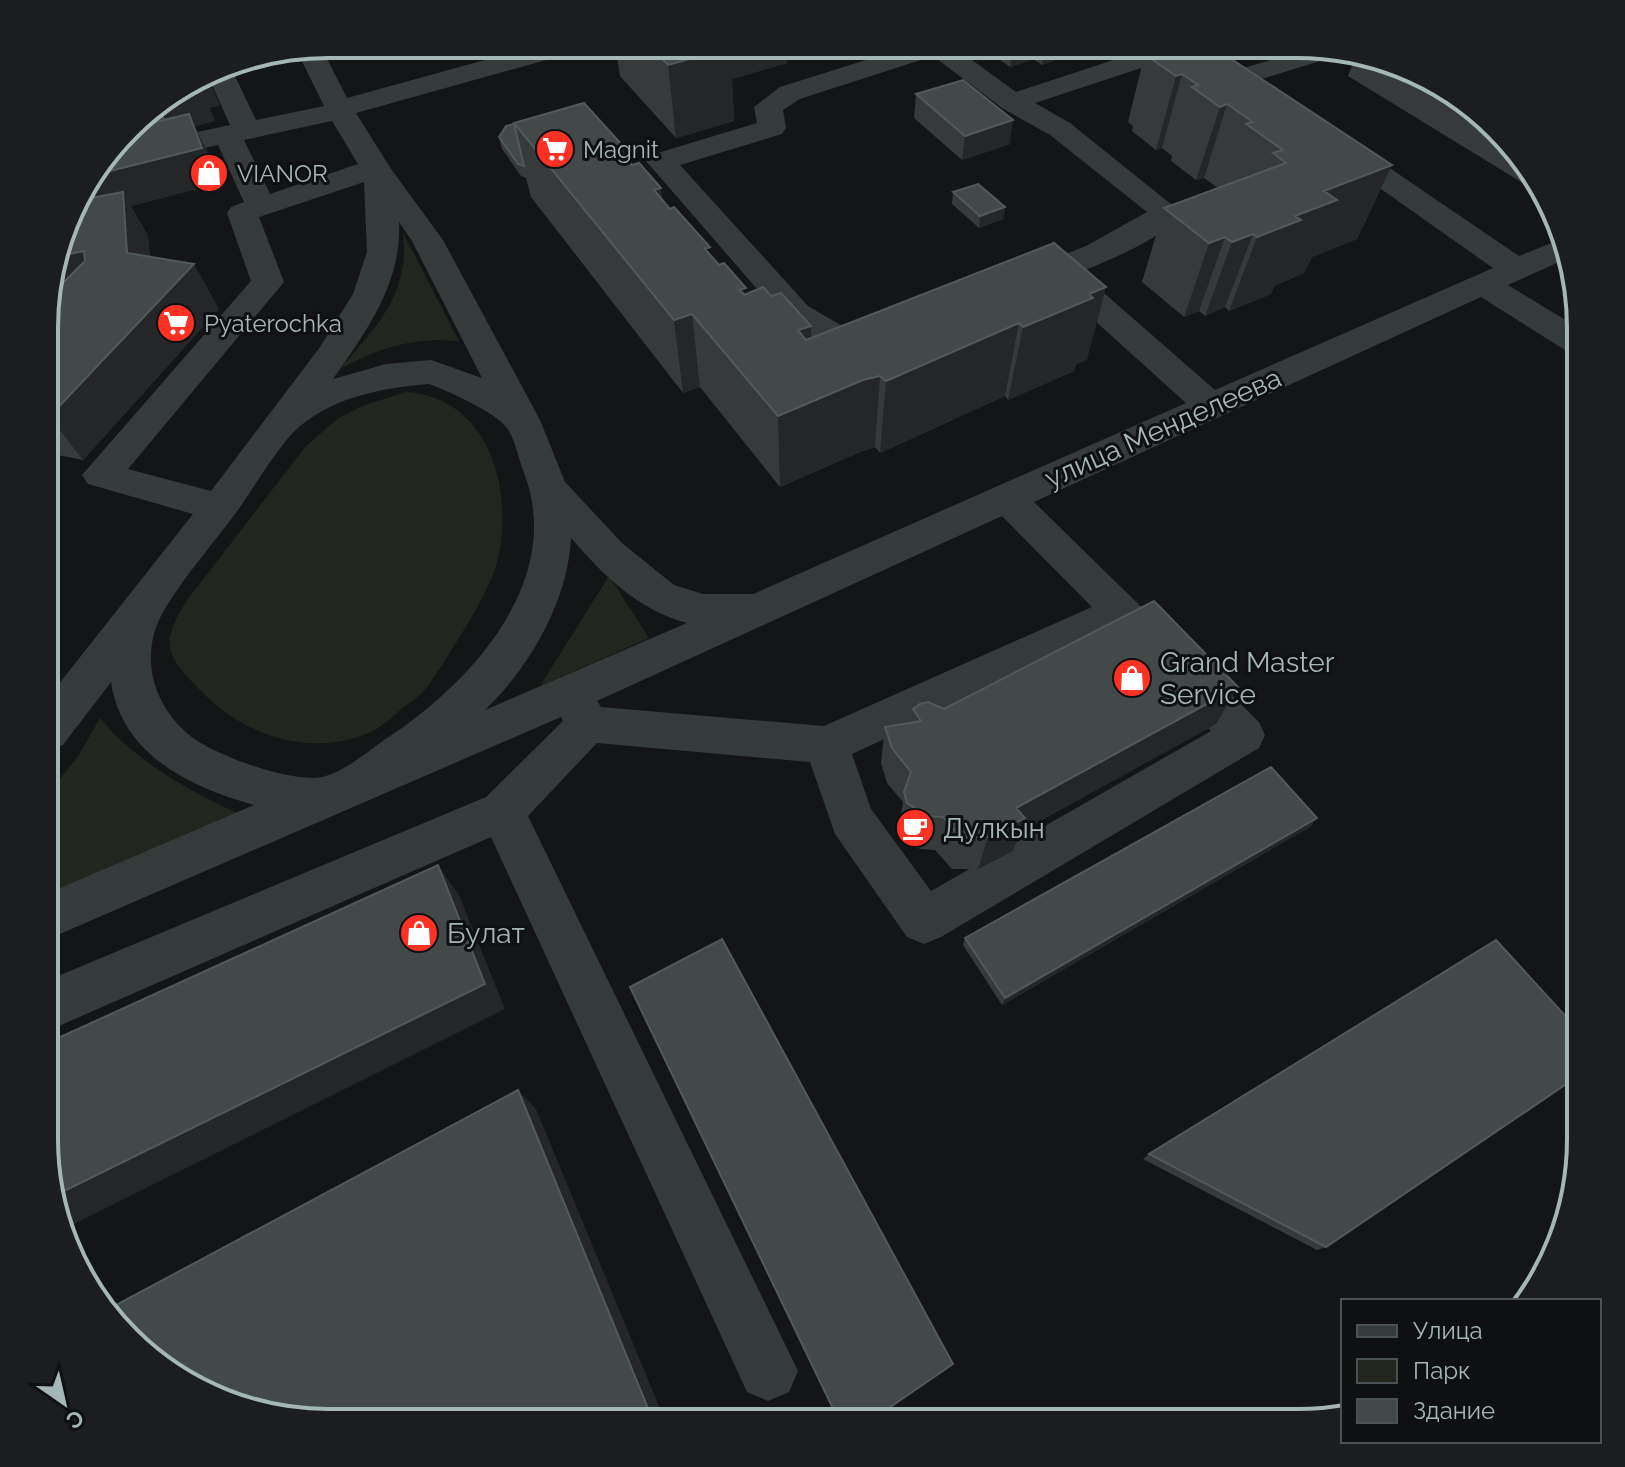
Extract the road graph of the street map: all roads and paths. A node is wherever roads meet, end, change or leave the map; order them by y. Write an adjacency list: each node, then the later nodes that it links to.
1 (314, 59): 12 (street)
2 (501, 59): 12 (street)
3 (895, 59): 23 (street)
4 (953, 59): 11 (street)
5 (1143, 59): 11 (street)
6 (1208, 59): 8 (street)
7 (1304, 59): 8 (street)
8 (1239, 78): 10 (street)
9 (222, 80): 14 (street)
10 (1264, 95)
11 (1012, 102): 20 (street)
12 (340, 110): 14 (street); 16 (street)
13 (1315, 130): 19 (street)
14 (237, 132): 15 (street); 17 (street)
15 (120, 156)
16 (377, 170): 17 (street); 26 (street); 27 (street)
17 (261, 207): 30 (street)
18 (1556, 252): 19 (street, улица Менделеева)
19 (1516, 269): 21 (street, улица Менделеева)
20 (1059, 271): 22 (street); 25 (street)
21 (1483, 284): 24 (street); 25 (street, улица Менделеева)
22 (1001, 289)
23 (913, 317)
24 (1566, 334)
25 (1211, 406): 29 (street, улица Менделеева)
26 (285, 419): 27 (street); 30 (street)
27 (522, 420): 28 (street)
28 (549, 488): 32 (street); 37 (street)
29 (1007, 498): 32 (street, улица Менделеева); 33 (street)
30 (218, 507): 31 (street)
31 (144, 608): 35 (street); 37 (street)
32 (760, 609): 34 (street, улица Менделеева)
33 (1122, 611): 36 (street); 36 (street)
34 (579, 709): 36 (street); 37 (street, улица Менделеева); 38 (street)
35 (58, 717)
36 (827, 745)
37 (339, 790): 39 (street)
38 (502, 811): 40 (street); 41 (street)
39 (59, 911)
40 (59, 1001)
41 (768, 1371)

